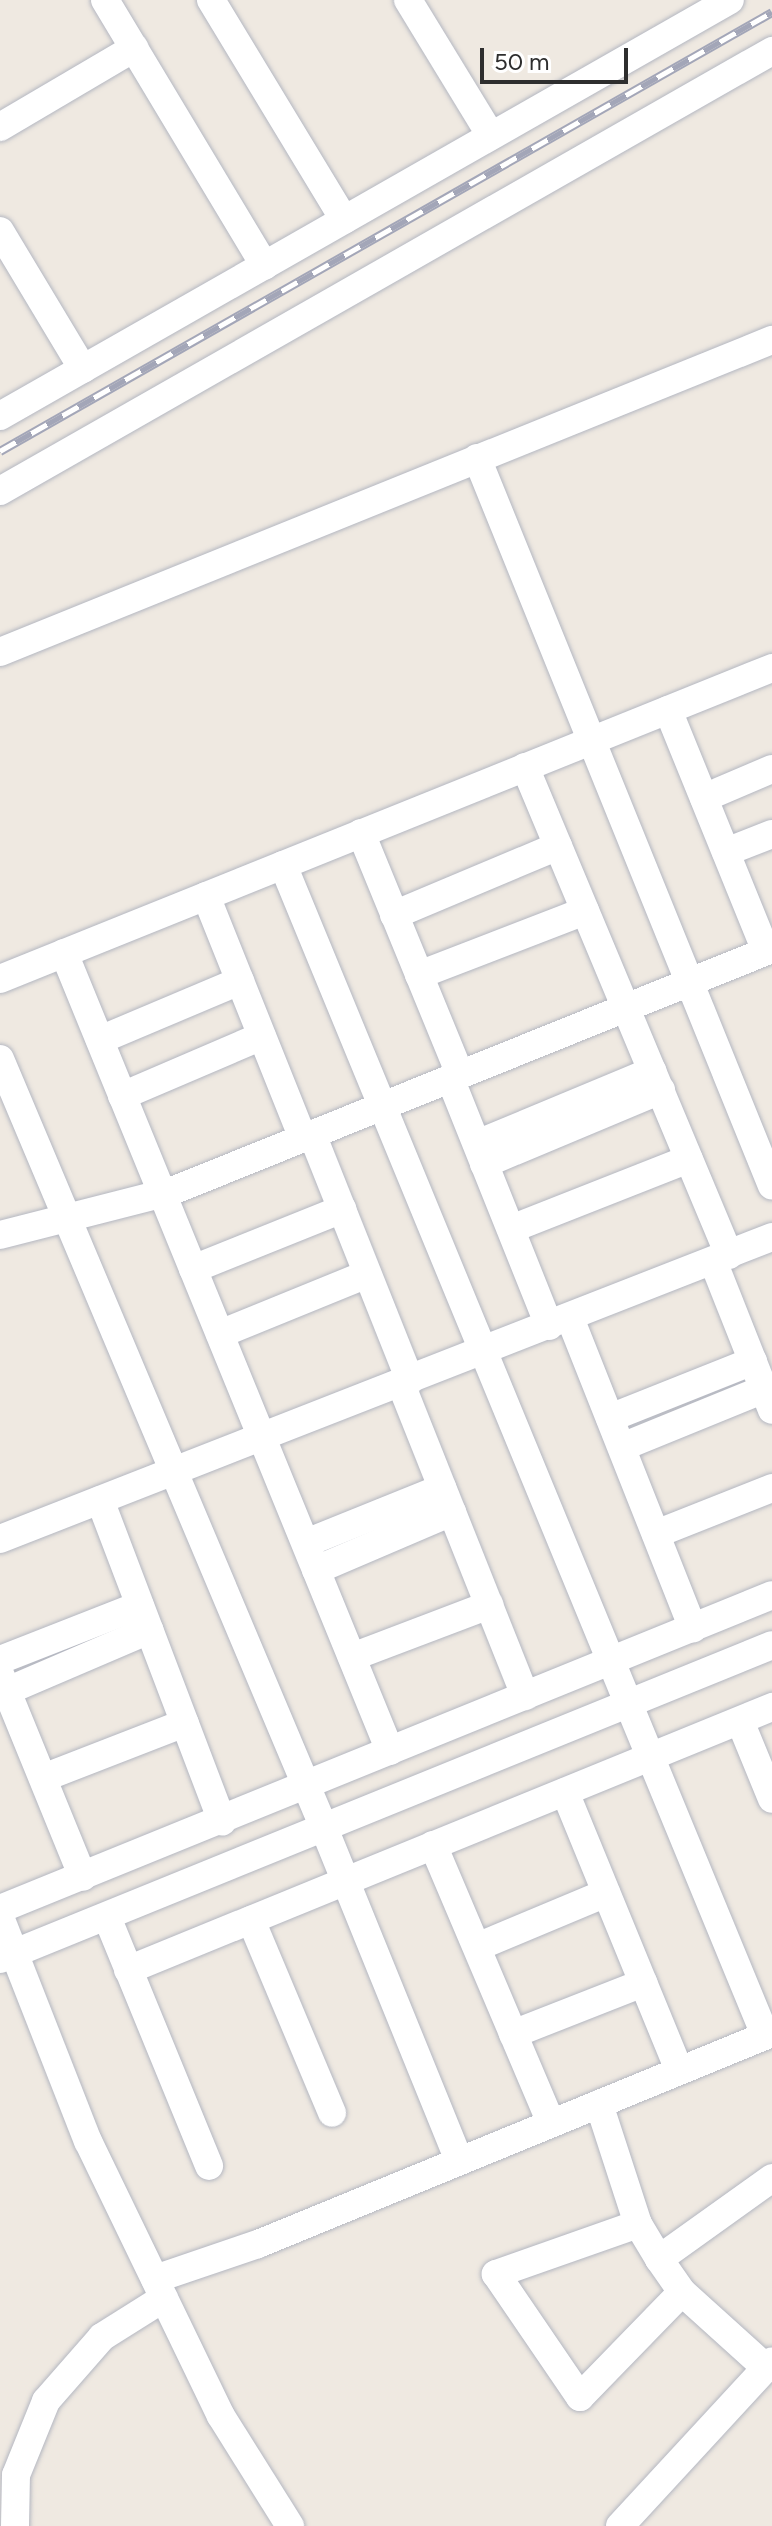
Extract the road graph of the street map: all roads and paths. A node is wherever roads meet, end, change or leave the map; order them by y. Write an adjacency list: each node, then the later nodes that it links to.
1 (105, 0): 5 (street)
2 (211, 0): 9 (street)
3 (408, 0): 8 (street)
4 (730, 0): 8 (street)
5 (134, 48): 7 (street); 11 (street)
6 (772, 51): 16 (street)
7 (0, 127)
8 (491, 136): 9 (street)
9 (344, 220): 11 (street)
10 (0, 231): 13 (street)
11 (265, 266): 13 (street)
12 (772, 340): 15 (street)
13 (83, 369): 14 (street)
14 (0, 416)
15 (477, 458): 17 (street); 20 (street)
16 (0, 491)
17 (0, 652)
18 (772, 668): 19 (street)
19 (668, 710): 20 (street); 23 (street)
20 (591, 740): 21 (street); 37 (street)
21 (525, 767): 24 (street); 26 (street)
22 (772, 769): 23 (street)
23 (704, 798): 27 (street)
24 (361, 833): 28 (street); 31 (street)
25 (772, 834): 27 (street)
26 (558, 846): 30 (street); 31 (street)
27 (726, 852): 32 (street)
28 (283, 865): 29 (street); 45 (street)
29 (206, 896): 33 (street); 36 (street)
30 (585, 911): 34 (street); 38 (street)
31 (394, 915): 34 (street)
32 (769, 950): 37 (street)
33 (64, 953): 35 (street); 40 (street)
34 (419, 975): 42 (street)
35 (0, 979)
36 (240, 981): 39 (street); 40 (street)
37 (689, 982): 38 (street); 49 (street)
38 (625, 1007): 42 (street); 43 (street)
39 (262, 1036): 44 (street); 46 (street)
40 (100, 1040): 44 (street)
41 (0, 1059): 52 (street)
42 (455, 1076): 45 (street); 47 (street)
43 (656, 1081): 47 (street); 48 (street)
44 (122, 1096): 50 (street)
45 (382, 1106): 46 (street); 61 (street)
46 (307, 1136): 50 (street); 51 (street)
47 (480, 1154): 53 (street)
48 (689, 1159): 53 (street); 56 (street)
49 (772, 1186)
50 (163, 1194): 52 (street); 57 (street)
51 (342, 1209): 57 (street); 58 (street)
52 (67, 1218): 54 (street); 68 (street)
53 (511, 1229): 59 (street)
54 (0, 1235)
55 (772, 1237): 56 (street)
56 (721, 1258): 59 (street); 62 (street)
57 (193, 1269): 60 (street)
58 (367, 1274): 60 (street); 63 (street)
59 (560, 1322): 61 (street); 65 (street)
60 (220, 1334): 66 (street)
61 (483, 1352): 63 (street); 83 (street)
62 (753, 1361): 64 (street); 65 (street)
63 (405, 1382): 66 (street); 71 (street)
64 (768, 1400): 67 (street)
65 (610, 1418): 67 (street)
66 (262, 1437): 68 (street); 74 (street)
67 (622, 1447): 72 (street)
68 (174, 1471): 70 (street); 93 (street)
69 (772, 1488): 72 (street)
70 (100, 1500): 73 (street); 78 (street)
71 (447, 1500): 74 (street); 75 (street); 77 (street)
72 (656, 1534): 79 (street)
73 (0, 1539)
74 (306, 1543): 75 (street)
75 (316, 1570): 81 (street)
76 (772, 1595): 79 (street)
77 (489, 1605): 81 (street); 85 (street)
78 (144, 1617): 82 (street); 84 (street); 89 (street)
79 (693, 1628): 83 (street)
80 (772, 1645): 86 (street)
81 (352, 1657): 90 (street)
82 (0, 1660)
83 (610, 1661): 85 (street); 86 (street)
84 (3, 1683): 92 (street)
85 (525, 1696): 90 (street)
86 (628, 1704): 91 (street); 97 (street)
87 (772, 1707): 88 (street)
88 (740, 1721): 91 (street); 95 (street)
89 (185, 1723): 92 (street); 96 (street)
90 (390, 1751): 93 (street)
91 (650, 1757): 94 (street); 111 (street)
92 (43, 1778): 99 (street)
93 (308, 1788): 96 (street); 97 (street)
94 (565, 1792): 98 (street); 101 (street)
95 (772, 1799)
96 (222, 1822): 99 (street)
97 (324, 1828): 100 (street); 104 (street)
98 (433, 1845): 100 (street); 106 (street)
99 (83, 1877): 102 (street)
100 (346, 1881): 105 (street); 116 (street)
101 (606, 1893): 106 (street); 109 (street)
102 (0, 1909)
103 (0, 1917): 107 (street)
104 (107, 1917): 107 (street); 108 (street)
105 (251, 1920): 108 (street); 114 (street)
106 (477, 1947): 110 (street)
107 (8, 1957): 121 (street)
108 (128, 1970): 117 (street)
109 (643, 1983): 110 (street); 112 (street)
110 (513, 2034): 115 (street)
111 (769, 2034): 112 (street)
112 (679, 2070): 113 (street)
113 (599, 2104): 115 (street); 119 (street)
114 (332, 2113)
115 (551, 2123): 116 (street)
116 (459, 2161): 121 (street)
117 (209, 2166)
118 (772, 2178): 120 (street)
119 (638, 2224): 120 (street); 122 (street)
120 (659, 2259): 122 (street)
121 (160, 2289): 124 (street); 125 (street)
122 (682, 2292): 123 (street)
123 (769, 2365): 126 (street)
124 (15, 2526)
125 (290, 2526)
126 (620, 2526)

